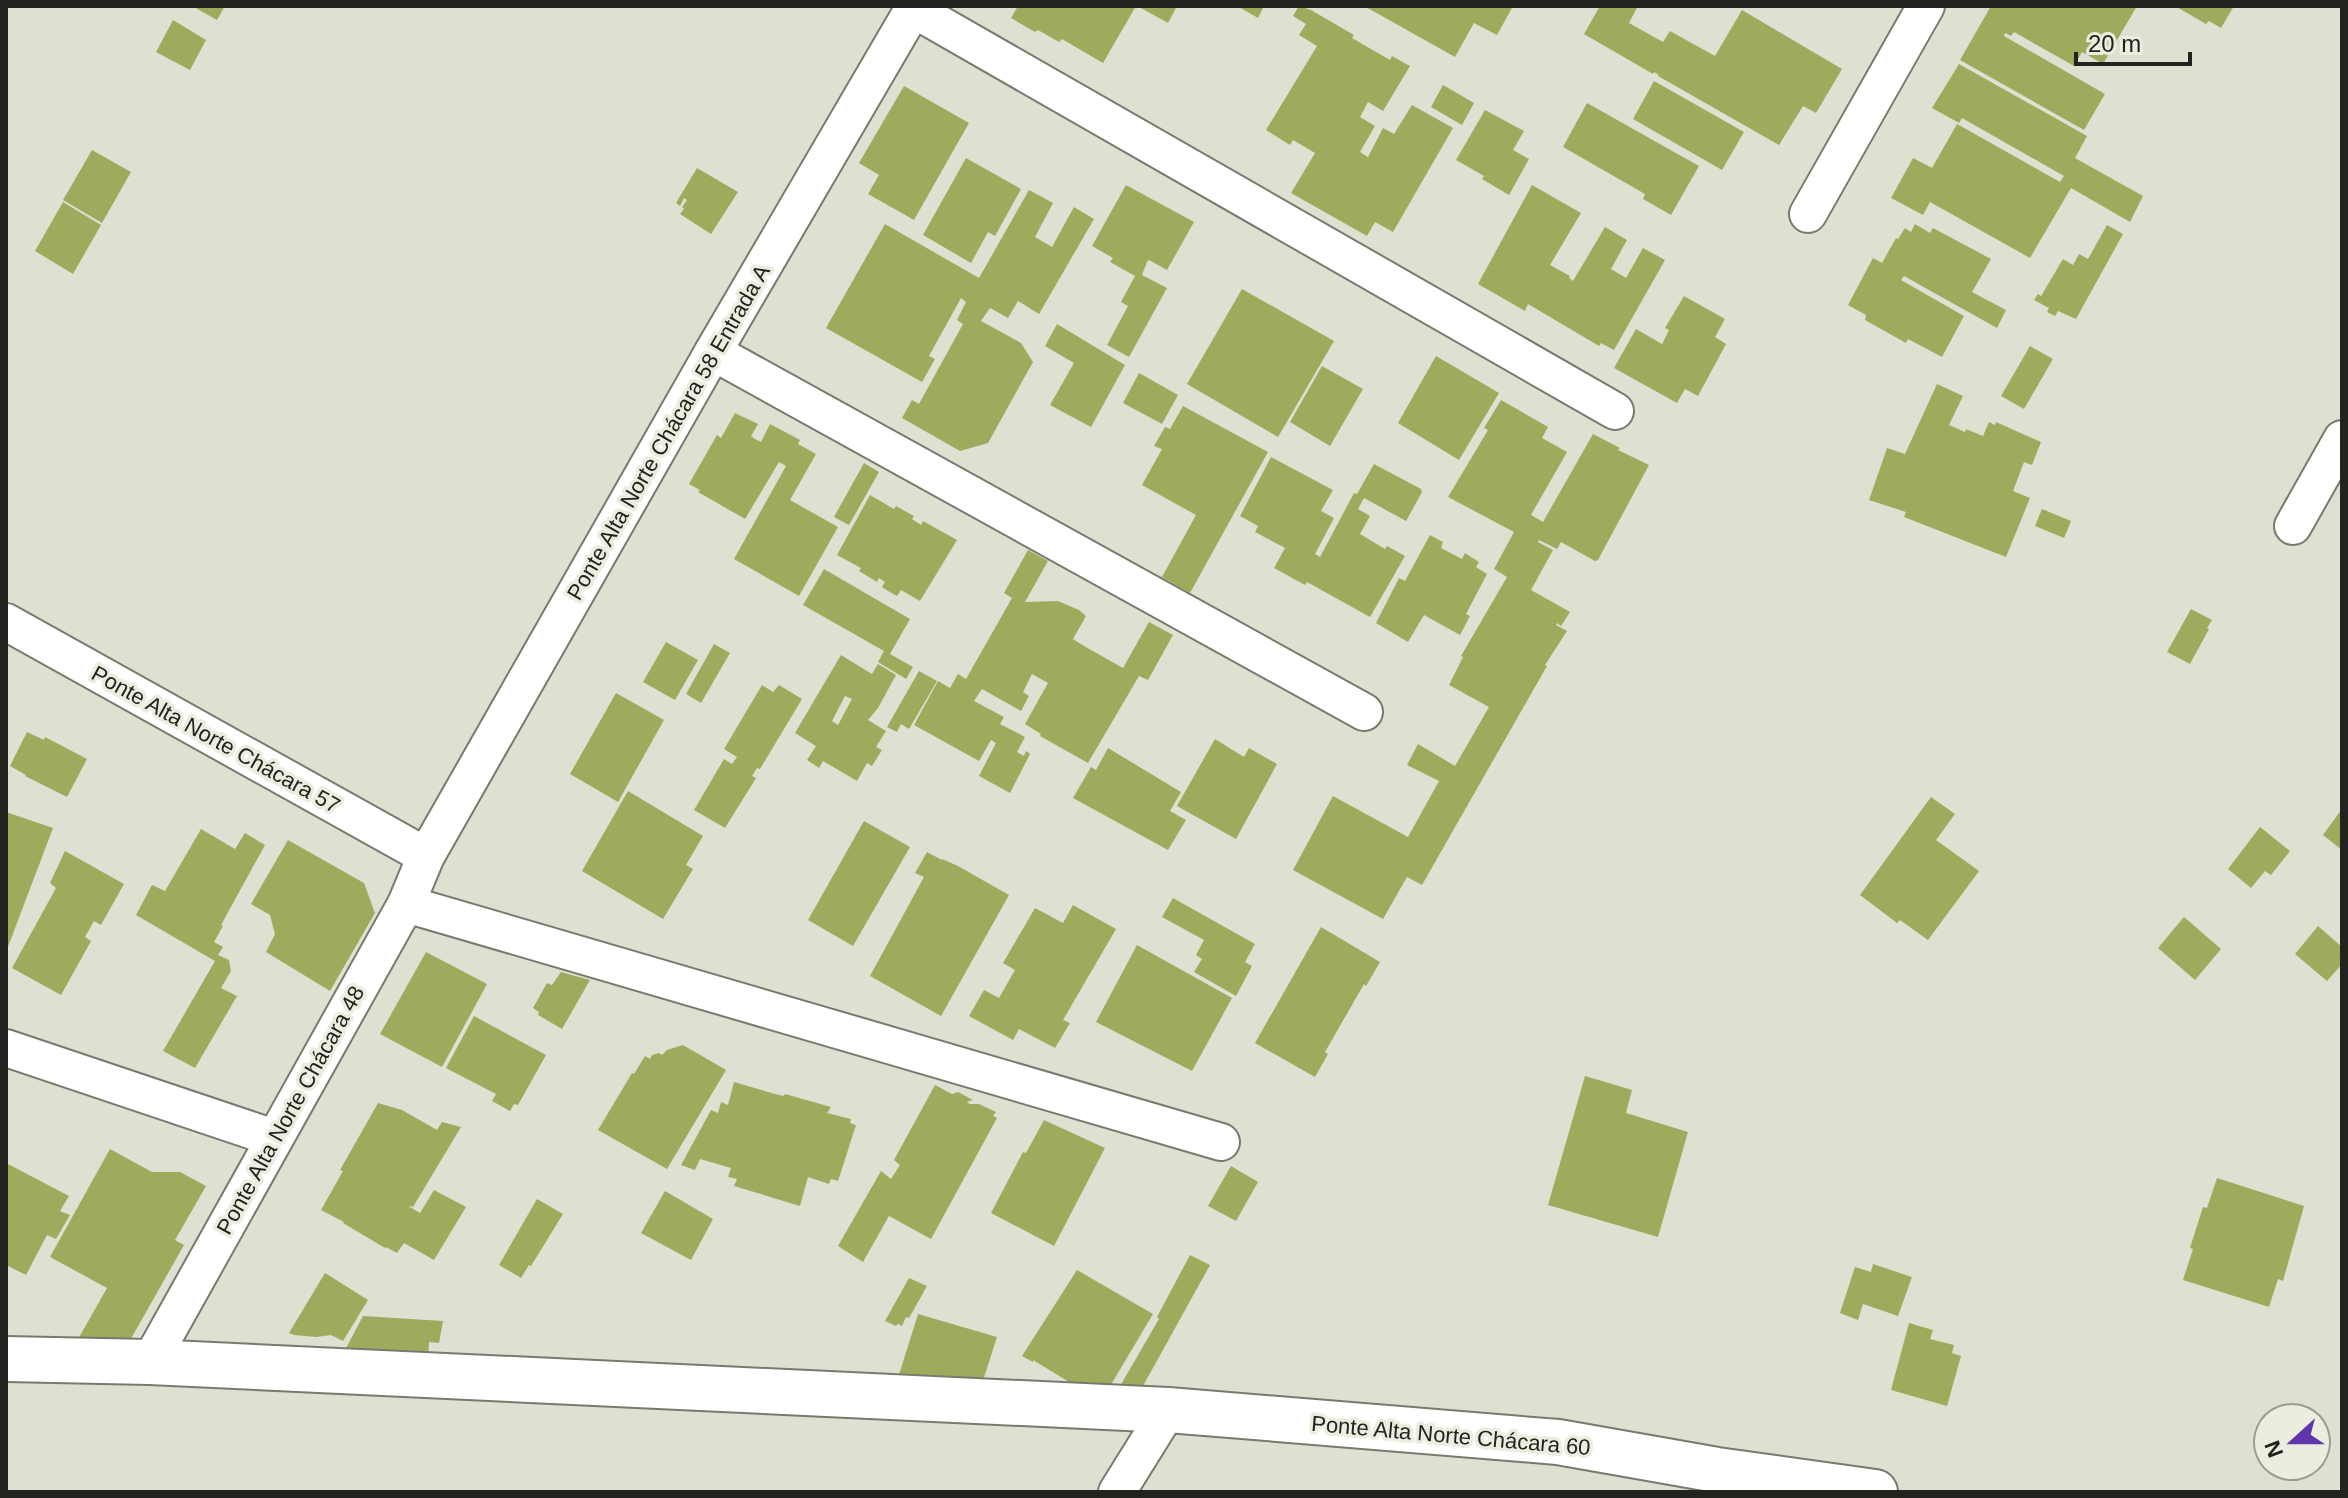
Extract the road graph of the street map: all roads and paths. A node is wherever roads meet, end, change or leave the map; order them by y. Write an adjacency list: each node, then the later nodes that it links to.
1 (1926, 6): 3 (street)
2 (914, 8): 4 (street, Ponte Alta Norte Chácara 58 Entrada A); 5 (street)
3 (1808, 214)
4 (713, 352): 9 (street); 10 (street, Ponte Alta Norte Chácara 58 Entrada A)
5 (1615, 411)
6 (2342, 439): 7 (street)
7 (2293, 526)
8 (6, 622): 10 (street, Ponte Alta Norte Chácara 57)
9 (1364, 712)
10 (426, 856): 11 (street, Ponte Alta Norte Chácara 48)
11 (406, 904): 13 (street, Ponte Alta Norte Chácara 48); 14 (street)
12 (6, 1048): 13 (street)
13 (274, 1138): 16 (street, Ponte Alta Norte Chácara 48)
14 (1221, 1142)
15 (6, 1359): 16 (street, Ponte Alta Norte Chácara 60)
16 (150, 1362): 17 (street, Ponte Alta Norte Chácara 60)
17 (1168, 1410): 18 (street); 19 (street, Ponte Alta Norte Chácara 60)
18 (1117, 1492)
19 (1875, 1492)

